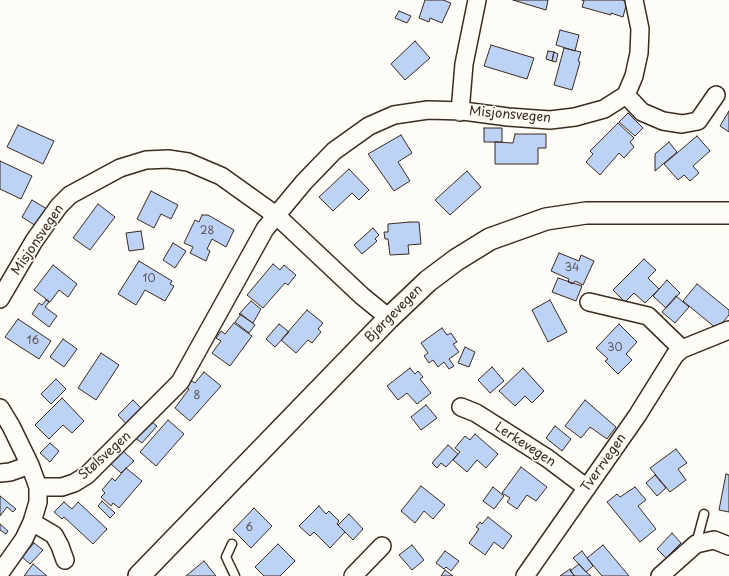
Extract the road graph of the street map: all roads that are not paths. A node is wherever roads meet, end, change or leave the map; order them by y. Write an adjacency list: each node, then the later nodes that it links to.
1 (477, 0): 5 (street, Misjonsvegen)
2 (634, 0): 3 (street)
3 (626, 94): 4 (street); 5 (street, Misjonsvegen)
4 (716, 95)
5 (460, 112): 7 (street, Misjonsvegen)
6 (729, 214): 10 (street, Bjørgevegen)
7 (273, 218): 8 (street, Misjonsvegen); 10 (street, Misjonsvegen); 15 (street, Misjonsvegen)
8 (0, 299)
9 (589, 302): 12 (street)
10 (389, 318): 28 (street, Bjørgevegen)
11 (729, 330): 12 (street, Tverrvegen)
12 (682, 349): 19 (street, Tverrvegen)
13 (0, 408): 16 (street)
14 (461, 408): 19 (street, Lerkevegen)
15 (144, 419): 18 (street, Stølsvegen)
16 (30, 465): 17 (street); 18 (street)
17 (0, 473)
18 (38, 487): 21 (street)
19 (587, 488): 31 (street, Tverrvegen)
20 (704, 514): 23 (lane)
21 (32, 522): 26 (street); 27 (street)
22 (232, 544): 29 (lane)
23 (696, 544): 25 (street); 32 (street)
24 (382, 546): 30 (street)
25 (729, 546)
26 (65, 560)
27 (0, 573)
28 (139, 576)
29 (235, 576)
30 (353, 576)
31 (525, 576)
32 (660, 576)

